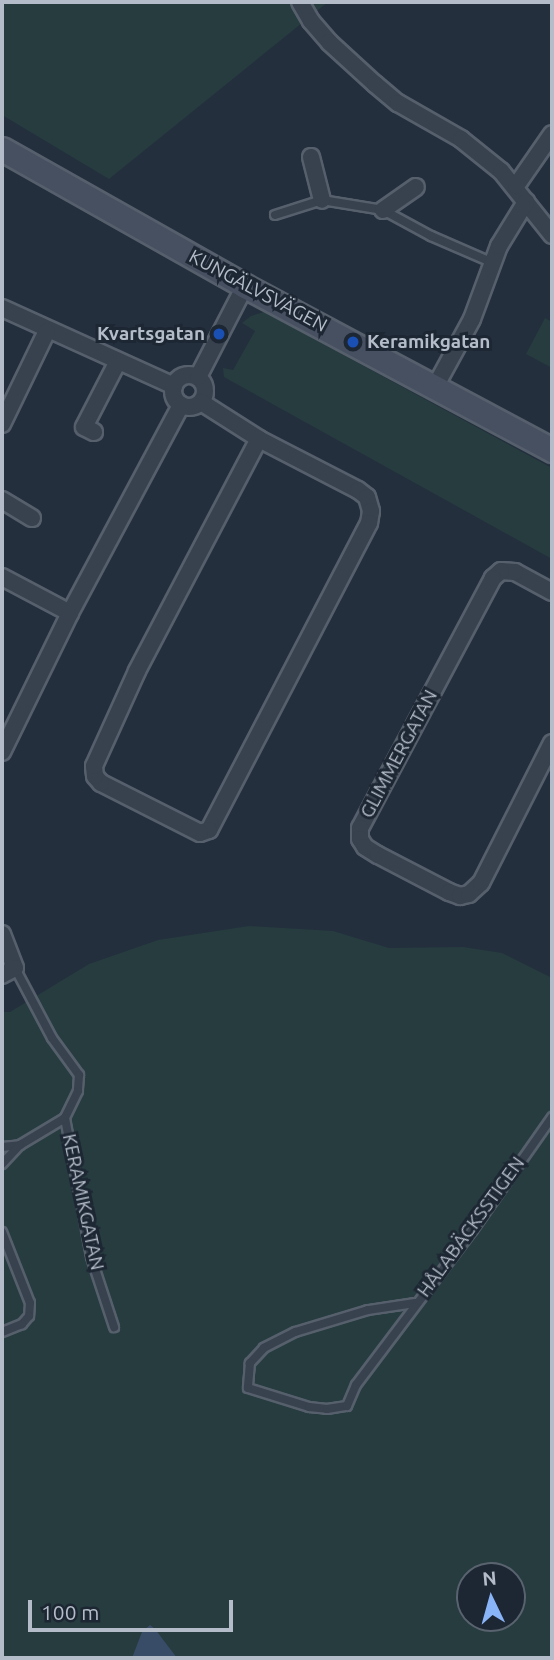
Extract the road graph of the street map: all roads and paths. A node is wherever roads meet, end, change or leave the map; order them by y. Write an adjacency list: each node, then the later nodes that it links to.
1 (300, 2): 5 (street)
2 (552, 134): 5 (street)
3 (2, 149): 13 (main road, KUNGÄLVSVÄGEN)
4 (311, 158): 7 (street)
5 (516, 186): 8 (street)
6 (416, 187): 9 (street)
7 (322, 200): 9 (lane); 10 (lane)
8 (526, 202): 11 (street); 12 (street)
9 (383, 210): 12 (lane)
10 (275, 215)
11 (552, 235)
12 (491, 262): 19 (street)
13 (245, 286): 17 (street); 19 (main road, KUNGÄLVSVÄGEN)
14 (2, 308): 15 (street)
15 (47, 331): 16 (street); 22 (street)
16 (118, 361): 18 (street); 23 (street)
17 (198, 377): 18 (street); 20 (street)
18 (174, 386): 21 (street)
19 (435, 387): 25 (main road, KUNGÄLVSVÄGEN)
20 (201, 402): 21 (street); 24 (street)
21 (181, 405): 30 (street)
22 (2, 424)
23 (94, 432)
24 (259, 439): 24 (street)
25 (552, 450)
26 (2, 500): 27 (street)
27 (32, 518)
28 (2, 577): 30 (street)
29 (552, 592): 31 (street, GLIMMERGATAN)
30 (69, 613): 32 (street)
31 (552, 743)
32 (2, 752)
33 (2, 934): 34 (street, KERAMIKGATAN)
34 (8, 972): 36 (lane, KERAMIKGATAN)
35 (552, 1117): 41 (lane, HÅLABÄCKSSTIGEN)
36 (65, 1118): 37 (lane, KERAMIKGATAN); 42 (lane, KERAMIKGATAN)
37 (20, 1145): 38 (lane, KERAMIKGATAN); 39 (lane)
38 (2, 1147)
39 (2, 1164)
40 (2, 1232): 43 (lane)
41 (415, 1304): 41 (lane, HÅLABÄCKSSTIGEN)
42 (114, 1327)
43 (2, 1332)

